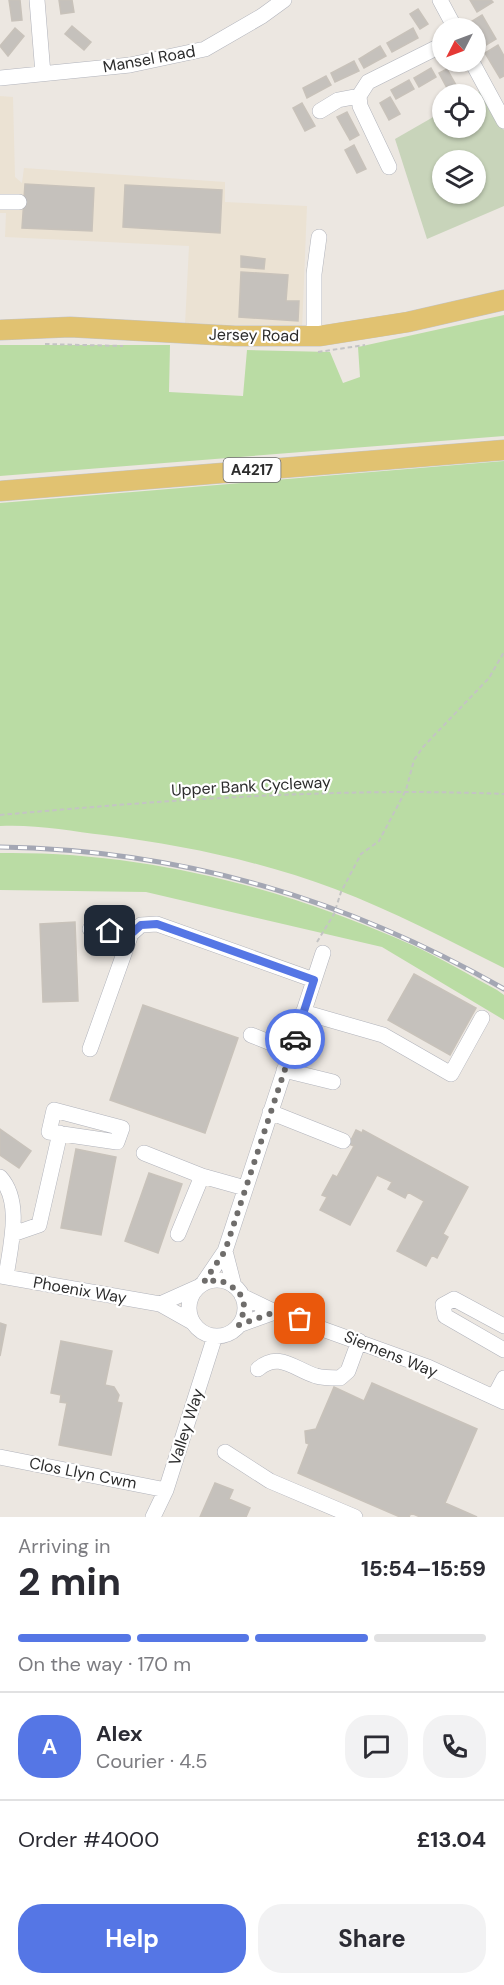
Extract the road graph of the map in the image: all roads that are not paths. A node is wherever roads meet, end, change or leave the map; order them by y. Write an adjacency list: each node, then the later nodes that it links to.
1 (37, 0): 7 (street)
2 (284, 0): 7 (street, Mansel Road)
3 (440, 0): 4 (street)
4 (450, 18)
5 (432, 50): 9 (street)
6 (477, 72): 11 (street)
7 (43, 74): 8 (street, Mansel Road)
8 (0, 78)
9 (359, 96): 10 (street); 12 (street)
10 (320, 111)
11 (504, 121)
12 (389, 167)
13 (0, 202): 14 (street)
14 (19, 202)
15 (320, 237): 18 (street)
16 (504, 300): 18 (main road, Jersey Road)
17 (0, 330): 18 (main road, Jersey Road)
18 (314, 336)
19 (504, 450): 20 (main road, A4217)
20 (0, 490)
21 (90, 929): 22 (street)
22 (131, 934): 24 (street); 28 (street)
23 (323, 953): 24 (street)
24 (314, 980): 25 (street)
25 (303, 1012): 26 (street); 29 (street)
26 (482, 1018)
27 (251, 1035): 29 (street)
28 (90, 1049)
29 (291, 1050): 30 (street)
30 (284, 1070): 31 (street); 32 (street)
31 (333, 1082)
32 (270, 1112): 34 (street); 38 (street)
33 (60, 1134): 39 (street)
34 (343, 1141)
35 (144, 1153): 36 (street)
36 (202, 1176): 38 (street); 40 (street)
37 (0, 1177): 39 (street)
38 (245, 1188): 41 (street)
39 (13, 1234): 42 (street)
40 (178, 1234)
41 (225, 1251): 43 (street); 44 (street)
42 (3, 1276): 45 (street, Phoenix Way)
43 (201, 1285): 44 (street); 45 (street); 47 (street)
44 (238, 1291): 46 (street, Siemens Way); 48 (street)
45 (160, 1304): 47 (street, Phoenix Way)
46 (275, 1312): 48 (street); 51 (street, Siemens Way)
47 (192, 1322): 50 (street)
48 (239, 1325): 50 (street)
49 (504, 1326): 52 (street)
50 (215, 1336): 58 (street, Valley Way)
51 (359, 1341): 53 (street); 55 (street, Siemens Way)
52 (504, 1350)
53 (258, 1369)
54 (504, 1378): 55 (street)
55 (499, 1399)
56 (225, 1452): 60 (street)
57 (0, 1457): 58 (street, Clos Llyn Cwm)
58 (166, 1490): 59 (street, Valley Way)
59 (153, 1517)
60 (356, 1517)

